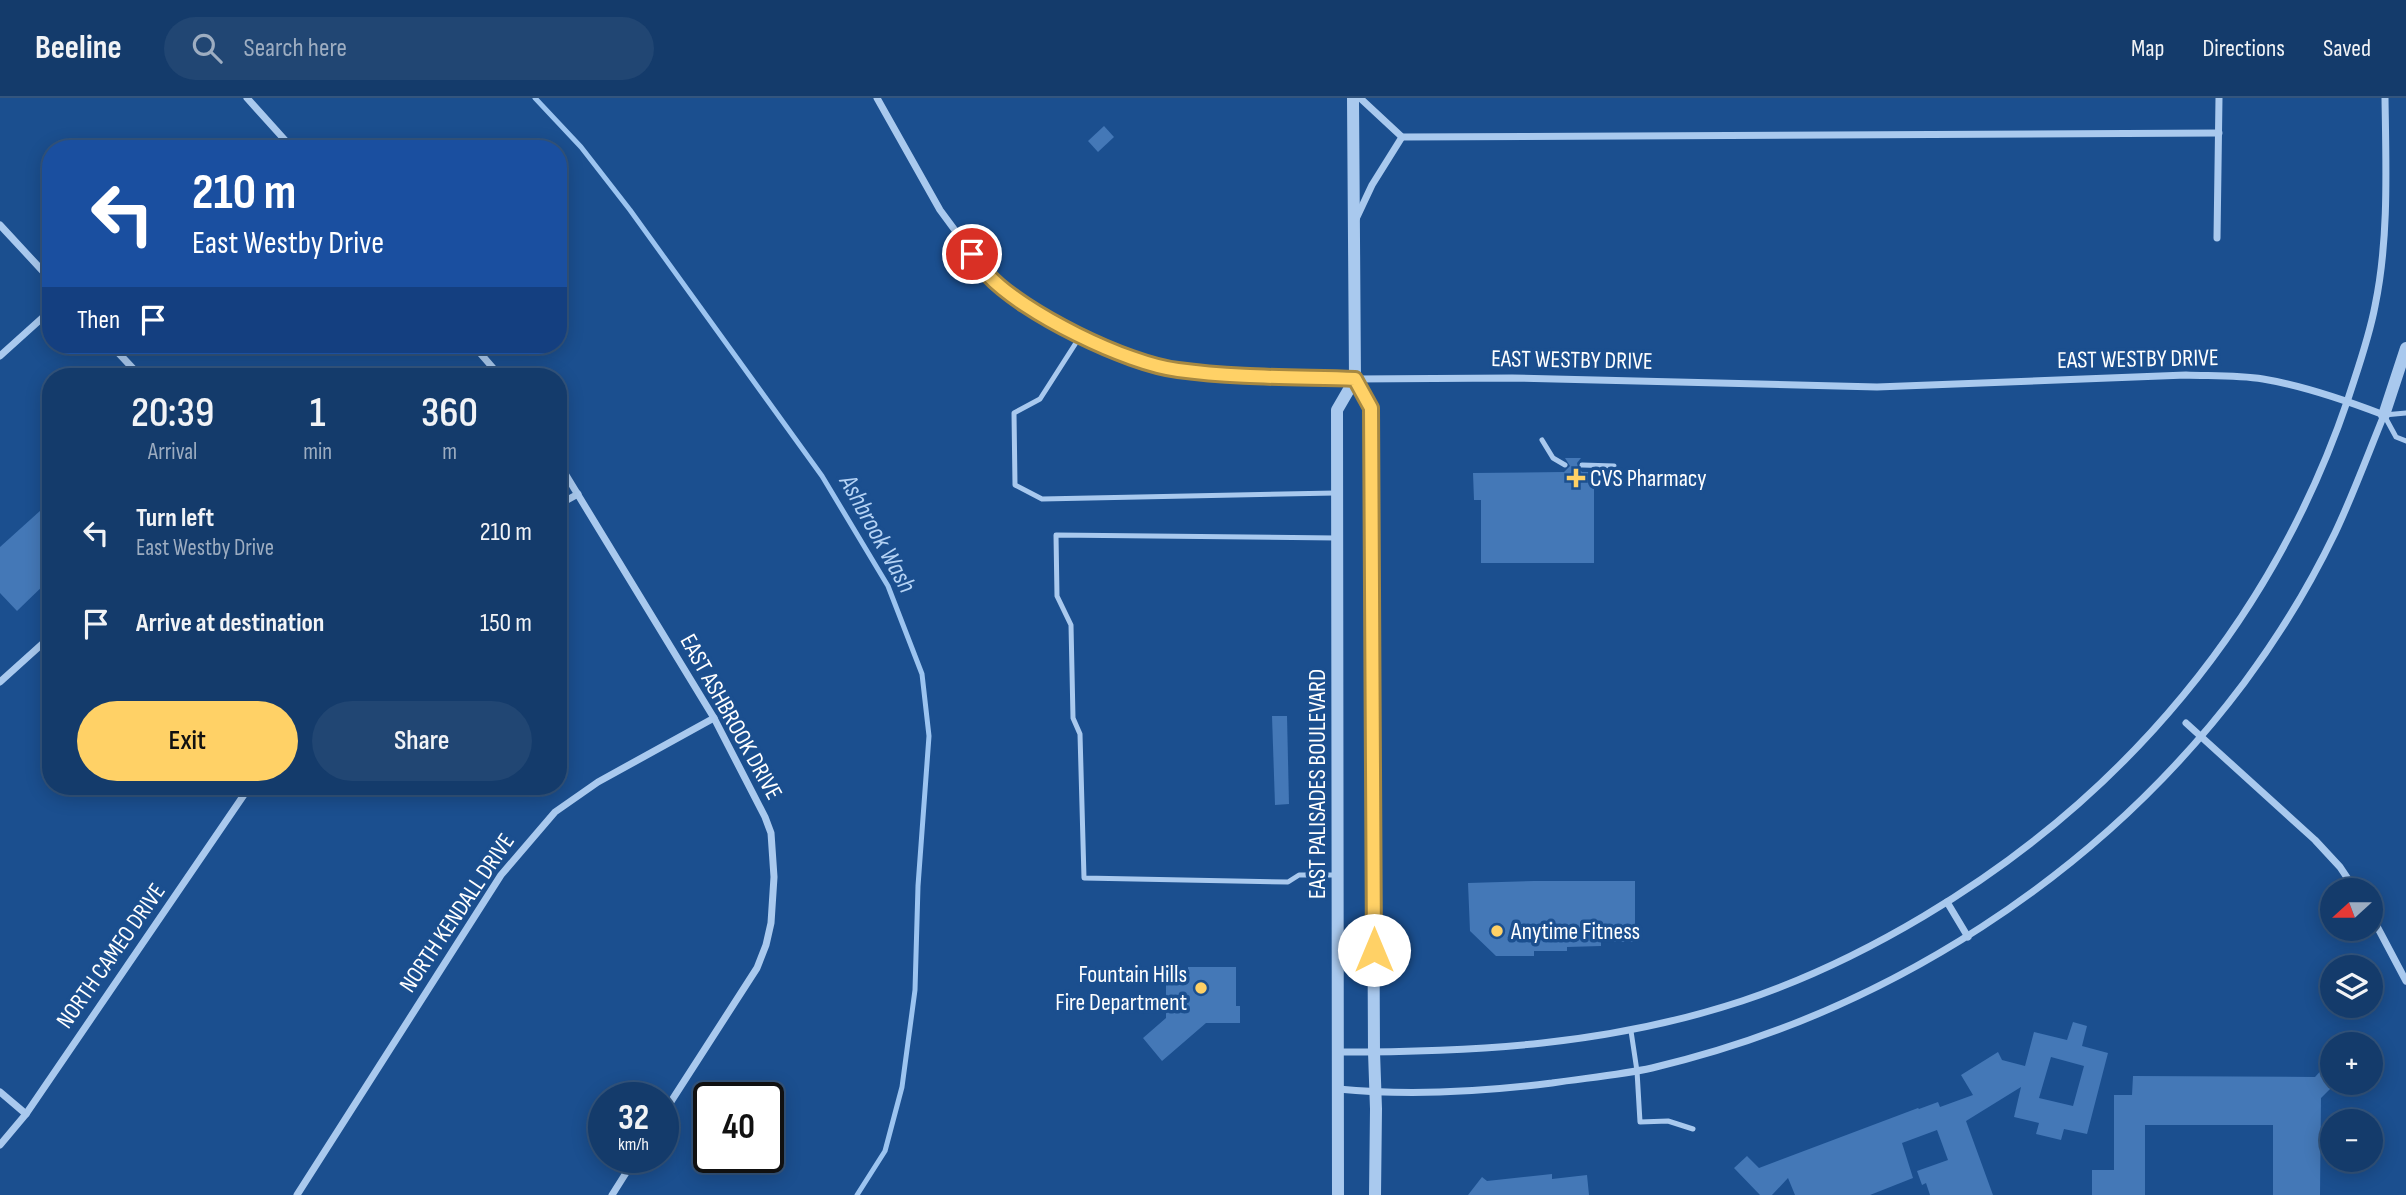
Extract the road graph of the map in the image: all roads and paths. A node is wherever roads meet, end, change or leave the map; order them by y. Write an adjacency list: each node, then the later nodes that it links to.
1 (247, 98): 9 (street)
2 (877, 98): 15 (street, EAST WESTBY DRIVE)
3 (1353, 98): 10 (street)
4 (1360, 98): 8 (street)
5 (2219, 98): 7 (street)
6 (2385, 98): 23 (street)
7 (2219, 133): 8 (street); 12 (street)
8 (1402, 137): 10 (street)
9 (285, 140)
10 (1354, 223): 22 (street)
11 (0, 225): 13 (street)
12 (2217, 238)
13 (42, 270)
14 (42, 318): 19 (street)
15 (1082, 335): 22 (street, EAST WESTBY DRIVE); 32 (lane)
16 (2406, 348): 25 (street)
17 (119, 354): 20 (street)
18 (480, 354): 21 (street)
19 (0, 355)
20 (133, 368)
21 (493, 368)
22 (1355, 379): 23 (street, EAST WESTBY DRIVE); 32 (street, EAST PALISADES BOULEVARD); 50 (street)
23 (2347, 401): 25 (street, EAST WESTBY DRIVE); 44 (street)
24 (2406, 413): 25 (lane)
25 (2384, 415): 27 (lane); 40 (street)
26 (1542, 440): 28 (lane)
27 (2406, 441)
28 (1565, 465)
29 (1582, 465): 30 (lane)
30 (1614, 466)
31 (567, 476): 33 (street, EAST ASHBROOK DRIVE)
32 (1337, 493): 35 (street, EAST PALISADES BOULEVARD)
33 (578, 494): 34 (street); 38 (street, EAST ASHBROOK DRIVE)
34 (567, 500)
35 (1338, 538): 42 (street, EAST PALISADES BOULEVARD); 42 (lane)
36 (42, 644): 37 (street)
37 (0, 682)
38 (714, 718): 52 (street, EAST ASHBROOK DRIVE); 60 (street, NORTH KENDALL DRIVE)
39 (2186, 723): 40 (street)
40 (2201, 737): 43 (street); 45 (street)
41 (244, 795): 56 (street, NORTH CAMEO DRIVE)
42 (1339, 875): 49 (street, EAST PALISADES BOULEVARD)
43 (2347, 878)
44 (1947, 902): 45 (street); 48 (street)
45 (1968, 937): 51 (street)
46 (2384, 940): 47 (street)
47 (2406, 981)
48 (1631, 1031): 50 (street); 51 (lane)
49 (1338, 1052): 50 (street); 53 (street, EAST PALISADES BOULEVARD)
50 (1374, 1052): 55 (street)
51 (1637, 1071): 55 (street); 57 (lane)
52 (679, 1089)
53 (1338, 1089): 55 (street); 62 (street, EAST PALISADES BOULEVARD)
54 (0, 1092): 56 (street)
55 (1376, 1093): 63 (street)
56 (26, 1114): 58 (street, NORTH CAMEO DRIVE)
57 (1693, 1129)
58 (0, 1145)
59 (626, 1173): 61 (street)
60 (296, 1195)
61 (612, 1195)
62 (1338, 1195)
63 (1375, 1195)

